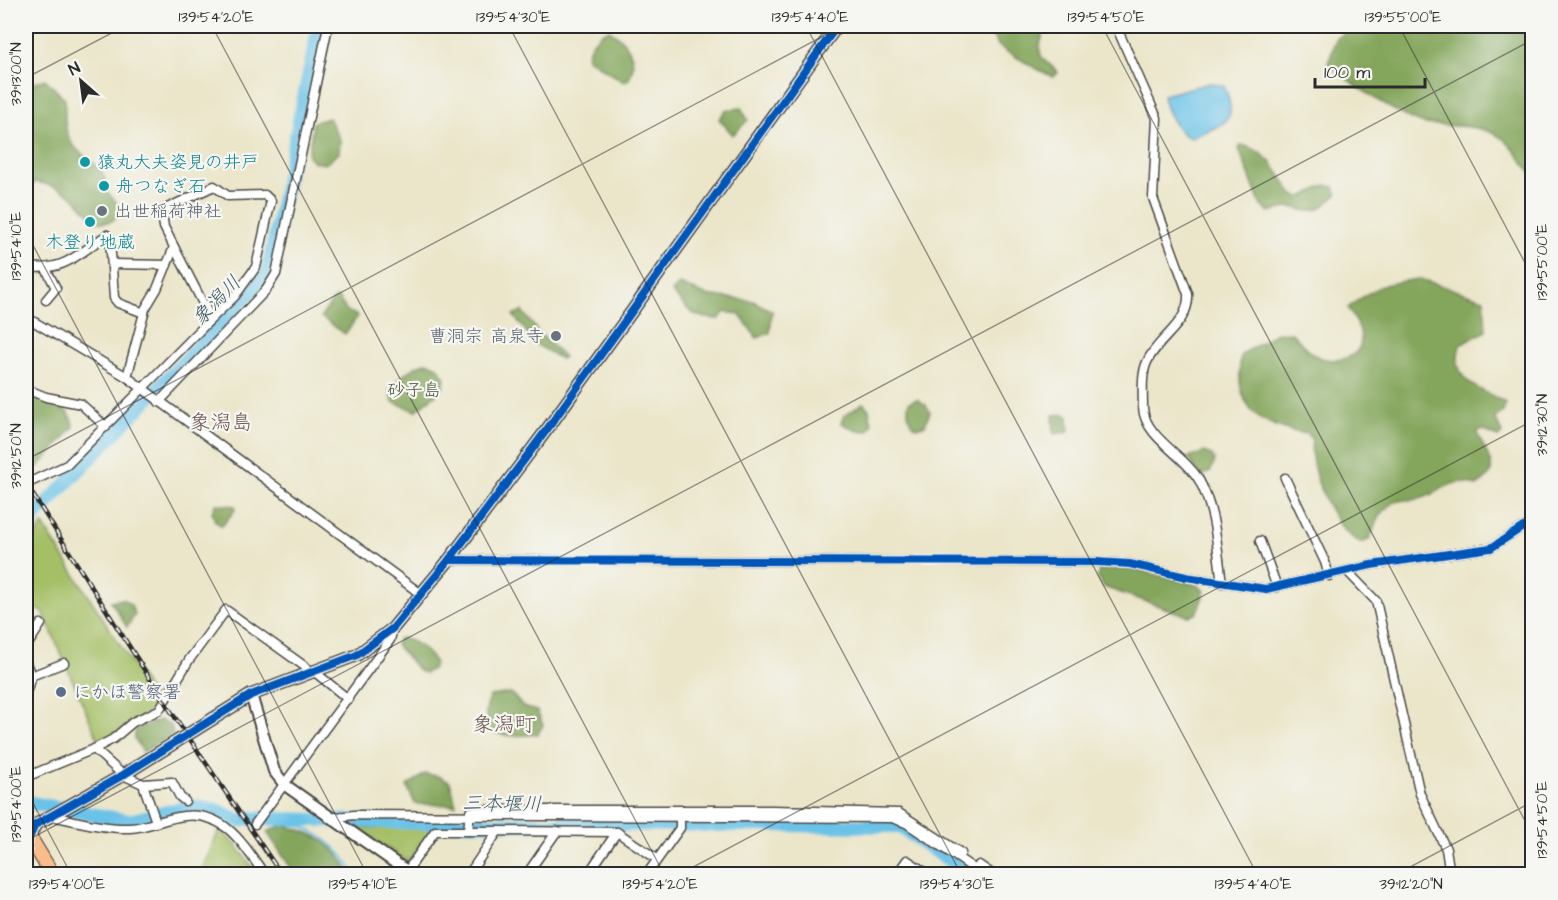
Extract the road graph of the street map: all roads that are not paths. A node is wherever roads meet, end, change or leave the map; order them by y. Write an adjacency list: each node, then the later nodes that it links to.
1 (328, 26): 16 (street)
2 (837, 26): 22 (street)
3 (1116, 26): 25 (street)
4 (174, 248): 6 (street); 12 (street); 12 (street)
5 (113, 264): 6 (street); 8 (street); 10 (street)
6 (167, 265): 10 (street)
7 (26, 267): 8 (street)
8 (46, 269): 9 (street)
9 (46, 300)
10 (144, 313): 13 (street)
11 (26, 317): 13 (street)
12 (211, 320): 15 (street)
13 (127, 377): 15 (street)
14 (26, 389): 17 (street)
15 (142, 389): 16 (street); 17 (street)
16 (159, 402): 27 (street)
17 (106, 428): 19 (street)
18 (1284, 478): 24 (street)
19 (26, 484)
20 (1533, 525): 23 (street)
21 (1260, 541): 26 (street)
22 (449, 560): 25 (street); 27 (street)
23 (1348, 572): 24 (street); 68 (street)
24 (1329, 576): 26 (street)
25 (1222, 583): 26 (street)
26 (1277, 587)
27 (421, 594): 29 (street)
28 (41, 624): 30 (street)
29 (393, 628): 33 (street); 37 (street)
30 (26, 647)
31 (26, 663): 34 (street)
32 (64, 663): 34 (street)
33 (315, 673): 36 (street); 37 (street); 38 (street)
34 (31, 676): 35 (street)
35 (26, 693)
36 (251, 695): 39 (street); 42 (street)
37 (348, 699): 42 (street)
38 (94, 749): 39 (street); 40 (street)
39 (123, 775): 41 (street); 44 (street)
40 (26, 777)
41 (143, 784): 43 (street); 48 (street)
42 (285, 785): 47 (street); 49 (street)
43 (185, 801)
44 (52, 816): 48 (street); 54 (street)
45 (468, 817): 46 (street); 47 (street); 50 (street); 67 (street)
46 (680, 817): 56 (street); 66 (street)
47 (329, 818): 59 (street)
48 (156, 822): 58 (street)
49 (255, 824)
50 (468, 831): 51 (street); 59 (street)
51 (498, 831): 52 (street); 60 (street)
52 (557, 831): 53 (street); 61 (street)
53 (617, 832): 56 (street); 62 (street)
54 (27, 834): 55 (street); 57 (highway)
55 (26, 859)
56 (657, 859): 63 (street)
57 (52, 874)
58 (264, 874)
59 (407, 874)
60 (469, 874)
61 (527, 874)
62 (588, 874)
63 (647, 874)
64 (897, 874): 65 (street)
65 (928, 874)
66 (982, 874)
67 (992, 874)
68 (1450, 874)

